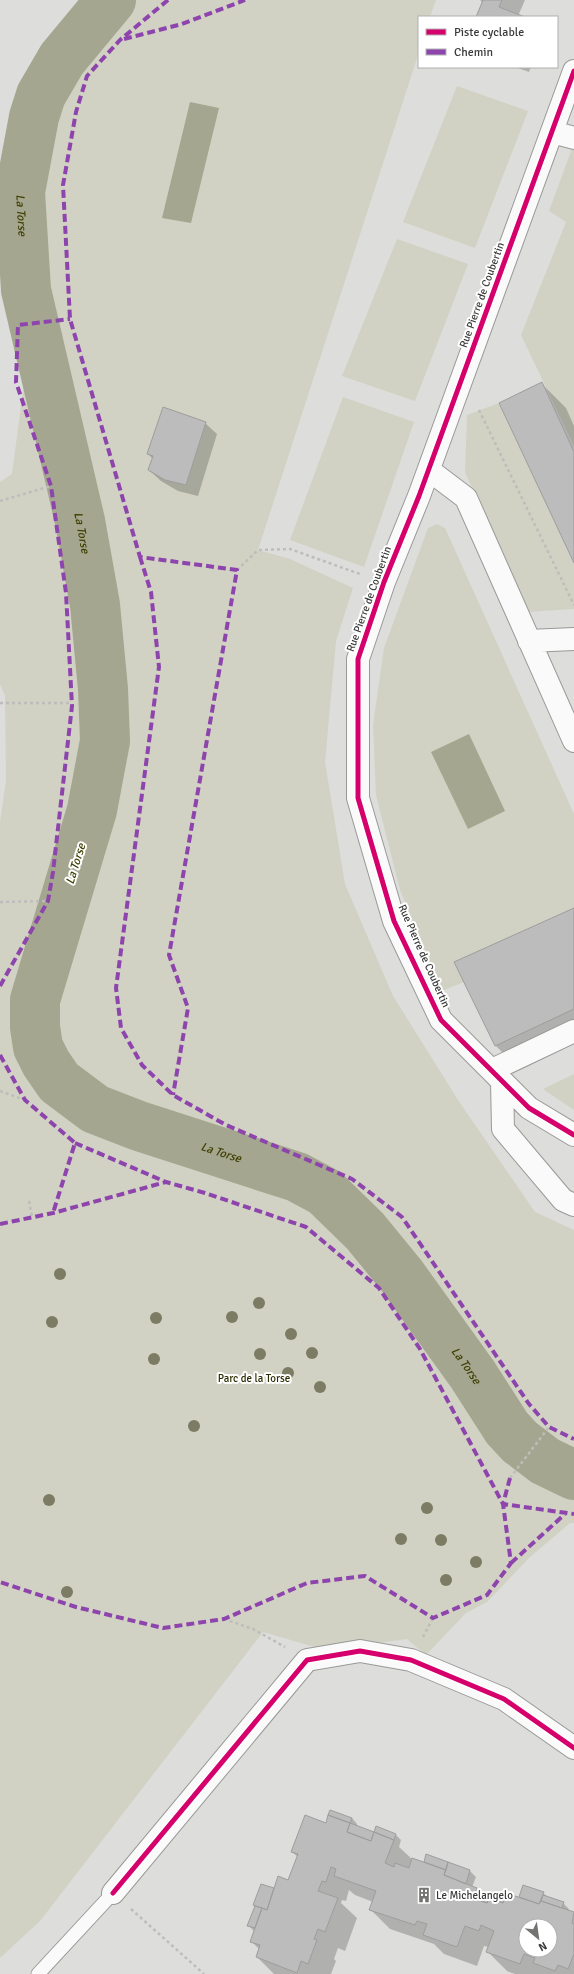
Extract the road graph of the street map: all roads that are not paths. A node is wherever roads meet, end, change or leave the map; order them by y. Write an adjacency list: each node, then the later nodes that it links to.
1 (574, 71): 2 (street, Rue Pierre de Coubertin)
2 (552, 132): 3 (street); 4 (street, Rue Pierre de Coubertin)
3 (574, 138)
4 (429, 470): 6 (street); 9 (street, Rue Pierre de Coubertin)
5 (574, 639): 6 (street)
6 (529, 641): 7 (street)
7 (574, 741)
8 (574, 1031): 9 (street)
9 (496, 1076): 10 (street, Rue Pierre de Coubertin); 11 (street)
10 (574, 1135)
11 (574, 1205)
12 (574, 1748): 13 (street)
13 (113, 1893): 14 (lane)
14 (38, 1974)

